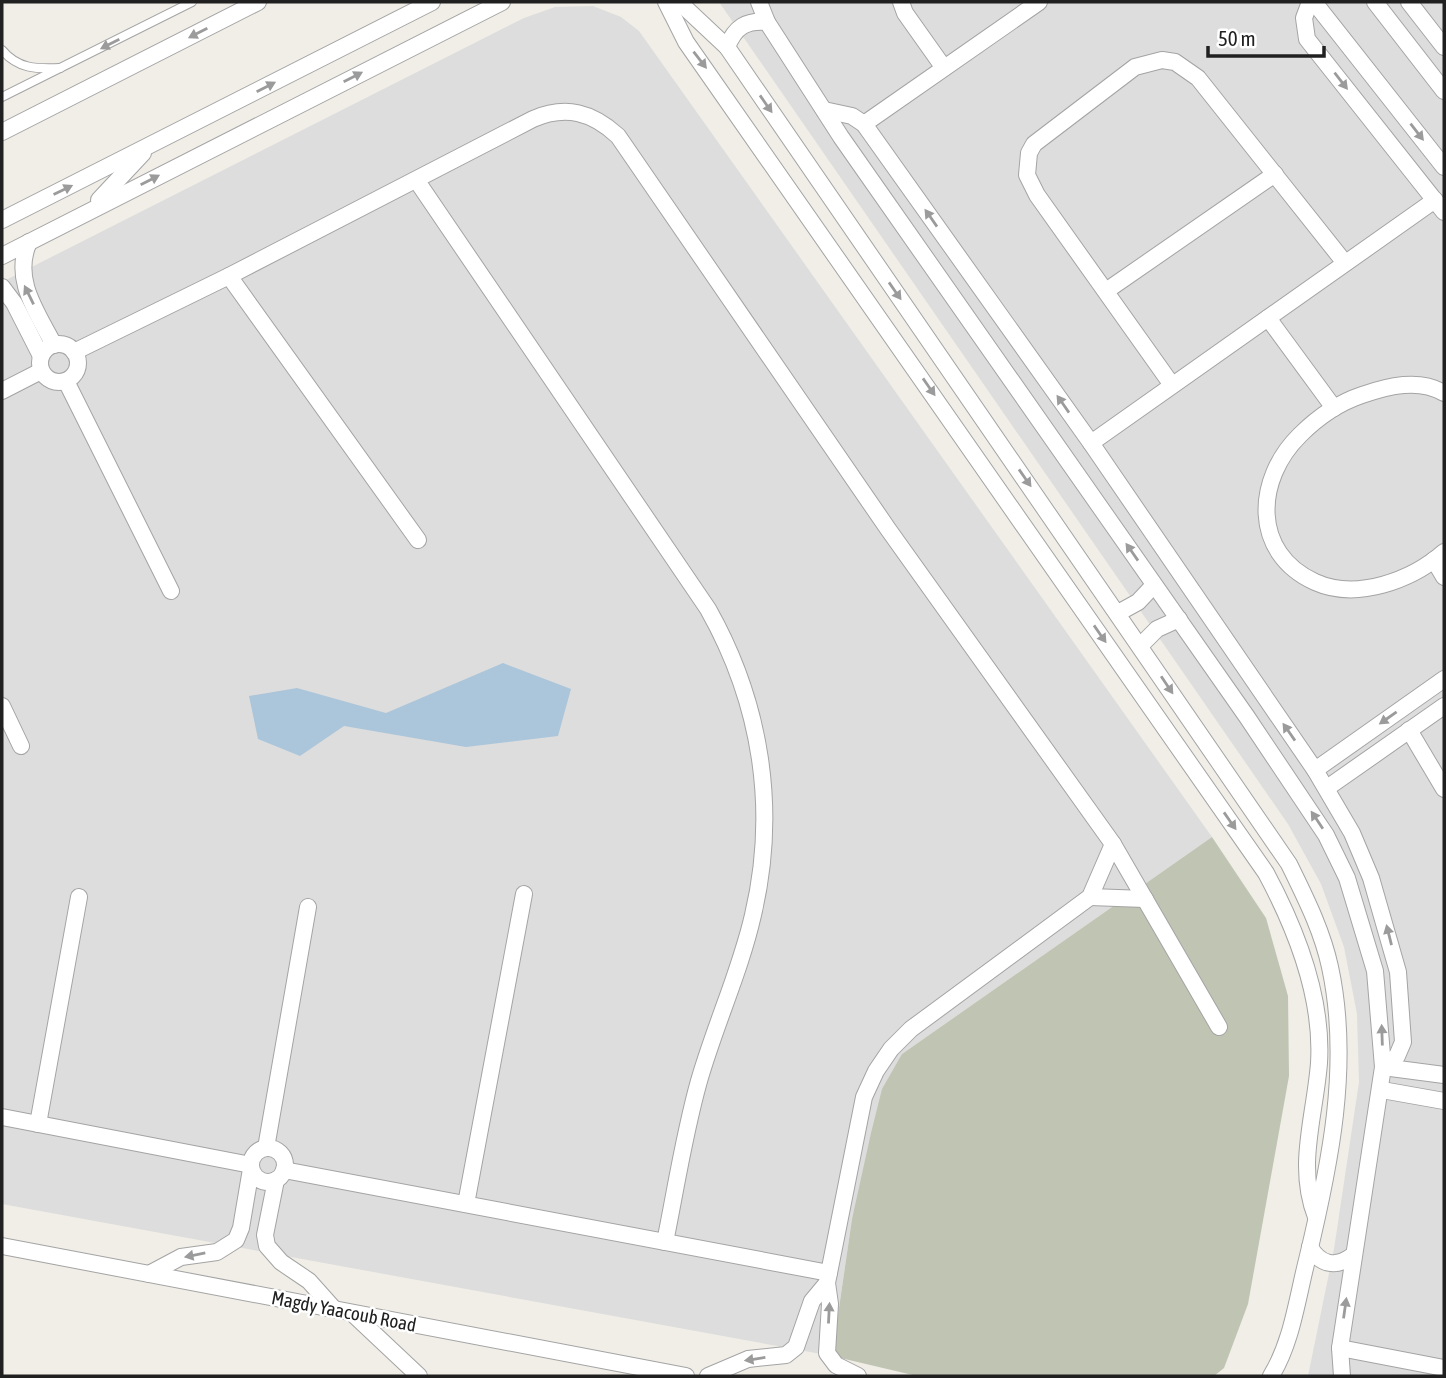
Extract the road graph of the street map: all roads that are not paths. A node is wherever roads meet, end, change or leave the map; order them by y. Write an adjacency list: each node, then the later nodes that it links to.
1 (192, 2): 18 (lane, one-way to 18)
2 (258, 2): 24 (street, one-way to 24)
3 (432, 2): 25 (street, one-way to 3)
4 (502, 2): 30 (street, one-way to 4)
5 (666, 2): 85 (street, one-way to 85)
6 (679, 2): 15 (street)
7 (760, 2): 13 (street)
8 (901, 2): 19 (street)
9 (1039, 2): 19 (street)
10 (1312, 2): 26 (street, one-way to 26); 29 (street, one-way to 29)
11 (1375, 2): 17 (street)
12 (1409, 2): 14 (street)
13 (767, 22): 15 (street); 22 (street)
14 (1444, 46): 17 (street)
15 (727, 47): 55 (street, one-way to 55)
16 (3, 54): 18 (lane)
17 (1422, 62): 20 (street)
18 (63, 68): 21 (lane)
19 (944, 68): 23 (street)
20 (1444, 91)
21 (2, 97)
22 (824, 110): 23 (street); 49 (street)
23 (864, 124): 47 (street, one-way to 23)
24 (2, 132)
25 (147, 148): 30 (street); 31 (street, one-way to 25)
26 (1444, 167)
27 (1275, 174): 34 (street); 37 (street); 37 (street)
28 (417, 181): 35 (street); 68 (street); 87 (street)
29 (1440, 206): 34 (street)
30 (75, 219): 32 (street)
31 (2, 220)
32 (29, 242): 33 (street); 39 (street, one-way to 32)
33 (2, 256)
34 (1345, 263): 38 (street)
35 (229, 276): 40 (street); 50 (street)
36 (2, 287): 41 (street)
37 (1106, 291): 43 (street)
38 (1268, 318): 43 (street); 46 (street)
39 (54, 345): 40 (street); 41 (street)
40 (74, 352): 42 (street)
41 (41, 364): 42 (street); 44 (street)
42 (66, 381): 54 (street)
43 (1172, 385): 47 (street)
44 (2, 391)
45 (1444, 393): 46 (street)
46 (1334, 408): 51 (street)
47 (1091, 443): 48 (street)
48 (1130, 502): 49 (street); 59 (street)
49 (1108, 518): 53 (street, one-way to 49)
50 (418, 540)
51 (1439, 556): 52 (street)
52 (1444, 577)
53 (1154, 585): 55 (street); 56 (street)
54 (170, 591)
55 (1118, 612): 57 (street)
56 (1179, 620): 57 (street); 62 (street)
57 (1140, 646): 85 (street, one-way to 85)
58 (1444, 679): 65 (street, one-way to 65)
59 (1268, 701): 62 (street); 65 (street, one-way to 59)
60 (2, 706): 64 (street)
61 (1444, 706): 63 (street)
62 (1247, 717): 75 (street, one-way to 62)
63 (1409, 730): 66 (street); 67 (street)
64 (21, 746)
65 (1315, 770): 66 (street)
66 (1327, 788): 75 (street, one-way to 66)
67 (1444, 789)
68 (1114, 844): 71 (street); 72 (street)
69 (524, 894): 84 (street)
70 (79, 897): 80 (street)
71 (1090, 897): 72 (street); 93 (street)
72 (1145, 899): 74 (street)
73 (308, 907): 81 (street)
74 (1219, 1027)
75 (1383, 1067): 76 (street); 77 (street)
76 (1444, 1075)
77 (1382, 1090): 78 (street); 91 (street)
78 (1444, 1101)
79 (2, 1117): 80 (street)
80 (38, 1124): 82 (street)
81 (266, 1148): 82 (street); 83 (street)
82 (251, 1167): 83 (street); 86 (street)
83 (280, 1175): 84 (street); 88 (street)
84 (467, 1204): 87 (street)
85 (1316, 1217): 90 (street)
86 (236, 1240): 88 (street); 92 (street, one-way to 92)
87 (665, 1242): 93 (street)
88 (267, 1245): 94 (street)
89 (2, 1246): 92 (street, Magdy Yaacoub Road)
90 (1310, 1247): 91 (street); 104 (street)
91 (1352, 1256): 97 (street, one-way to 91)
92 (149, 1274): 94 (street, Magdy Yaacoub Road)
93 (828, 1278): 96 (street); 98 (street, one-way to 93)
94 (334, 1309): 95 (street, Magdy Yaacoub Road)
95 (351, 1312): 100 (street); 101 (street, Magdy Yaacoub Road)
96 (796, 1347): 98 (street); 102 (street, one-way to 102)
97 (1340, 1348): 99 (street); 105 (street)
98 (827, 1353): 103 (street)
99 (1444, 1368)
100 (419, 1376)
101 (686, 1376)
102 (708, 1376)
103 (858, 1376)
104 (1271, 1376)
105 (1342, 1376)

